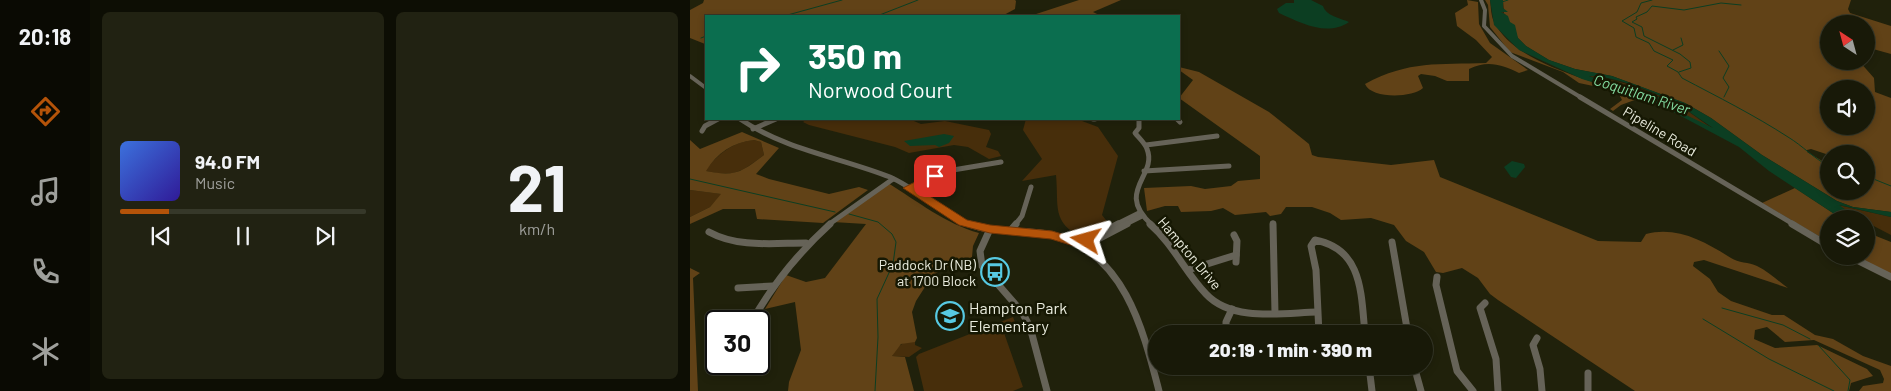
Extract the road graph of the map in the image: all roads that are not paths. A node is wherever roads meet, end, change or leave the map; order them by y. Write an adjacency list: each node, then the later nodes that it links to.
1 (1481, 0): 24 (street, Pipeline Road)
2 (690, 76): 3 (street)
3 (705, 87)
4 (716, 120): 9 (street)
5 (741, 120): 8 (street)
6 (773, 120): 8 (street)
7 (1139, 120): 11 (street, Hampton Drive)
8 (753, 128): 15 (street)
9 (702, 131)
10 (1217, 136): 11 (street)
11 (1146, 145): 14 (street, Hampton Drive)
12 (1001, 162): 17 (street)
13 (1230, 166): 14 (street)
14 (1144, 171): 18 (street, Hampton Drive)
15 (893, 179): 17 (street); 26 (street)
16 (1032, 187): 21 (street)
17 (908, 188): 20 (street)
18 (1140, 214): 27 (street); 29 (street, Hampton Drive)
19 (1272, 223): 37 (street)
20 (990, 229): 21 (street); 47 (street)
21 (1010, 231): 27 (street)
22 (709, 232): 26 (street)
23 (1234, 235): 29 (street)
24 (1820, 241)
25 (1392, 242): 42 (street)
26 (806, 243): 32 (street)
27 (1082, 245): 48 (street)
28 (1867, 265): 31 (street)
29 (1188, 270): 35 (street, Hampton Drive)
30 (1438, 277): 51 (street)
31 (1891, 277)
32 (773, 286): 33 (street); 36 (street)
33 (738, 288)
34 (1485, 303): 52 (street)
35 (1232, 309): 37 (street, Hampton Drive); 39 (street)
36 (759, 310)
37 (1275, 312): 38 (street, Hampton Drive)
38 (1318, 312): 40 (street); 41 (street)
39 (1226, 325)
40 (1319, 325)
41 (1364, 325)
42 (1406, 325)
43 (1537, 338): 53 (street)
44 (1588, 373): 54 (street)
45 (1370, 375): 49 (street)
46 (1416, 375): 50 (street)
47 (1047, 391)
48 (1159, 391)
49 (1372, 391)
50 (1420, 391)
51 (1473, 391)
52 (1498, 391)
53 (1542, 391)
54 (1588, 391)

